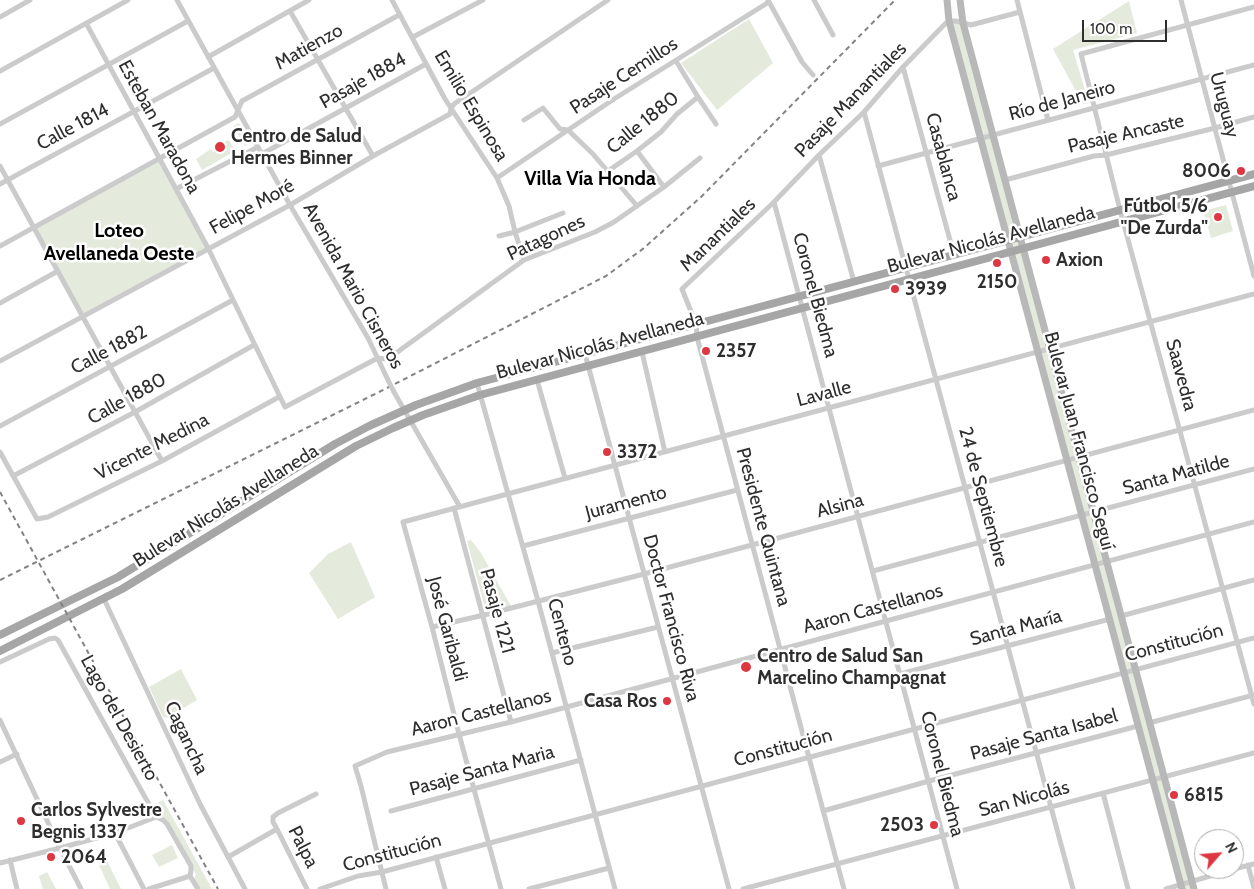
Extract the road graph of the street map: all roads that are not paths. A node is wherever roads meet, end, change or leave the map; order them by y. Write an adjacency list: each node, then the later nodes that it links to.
1 (30, 0): 18 (street)
2 (128, 0): 21 (street)
3 (177, 0): 19 (street, Avenida Mario Cisneros)
4 (309, 0): 15 (street)
5 (392, 0): 17 (street, Emilio Espinosa)
6 (483, 0): 25 (street)
7 (608, 0): 40 (street, Felipe Moré)
8 (814, 0): 24 (street)
9 (947, 0): 20 (main road, Bulevar Juan Francisco Seguí)
10 (960, 0): 22 (main road, Bulevar Juan Francisco Seguí)
11 (1017, 0): 16 (street)
12 (1180, 0): 23 (street, Uruguay)
13 (768, 1): 28 (street, Pasaje Cemillos); 35 (street)
14 (1254, 7): 23 (street)
15 (290, 11): 26 (street); 27 (street)
16 (1020, 12): 22 (street); 46 (street)
17 (399, 15): 25 (street, Emilio Espinosa); 27 (street, Matienzo)
18 (0, 17)
19 (188, 21): 26 (street, Avenida Mario Cisneros); 29 (street)
20 (950, 21): 22 (street); 32 (street, Pasaje Manantiales); 52 (main road, Bulevar Juan Francisco Seguí)
21 (86, 23): 29 (street, Esteban Maradona); 34 (street)
22 (964, 23): 51 (main road, Bulevar Juan Francisco Seguí)
23 (1187, 25): 36 (street, Uruguay); 38 (street, Saavedra)
24 (833, 35)
25 (412, 37): 30 (street, Emilio Espinosa)
26 (208, 57): 33 (street, Avenida Mario Cisneros)
27 (317, 59): 39 (street); 42 (street, Matienzo)
28 (676, 61): 37 (street); 50 (street, Pasaje Cemillos)
29 (108, 64): 41 (street, Esteban Maradona); 47 (street)
30 (426, 64): 39 (street, Pasaje 1884); 40 (street, Emilio Espinosa)
31 (1254, 64): 36 (street, Río de Janeiro)
32 (903, 67): 43 (street, Pasaje Manantiales); 55 (street, Casablanca)
33 (214, 68): 41 (street, Calle 1814); 42 (street, Avenida Mario Cisneros)
34 (0, 71)
35 (813, 75)
36 (1202, 79): 38 (street, Río de Janeiro); 49 (street, Uruguay)
37 (698, 98): 48 (street); 54 (street, Calle 1880)
38 (1094, 107): 46 (street, Río de Janeiro); 58 (street, Saavedra)
39 (345, 108): 56 (street, Pasaje 1884); 59 (street)
40 (451, 108): 59 (street, Felipe Moré); 66 (street, Emilio Espinosa)
41 (134, 111): 60 (street, Esteban Maradona); 67 (street, Calle 1814)
42 (238, 111): 53 (street, Avenida Mario Cisneros); 60 (street, Matienzo)
43 (864, 112): 57 (street, Pasaje Manantiales); 63 (street, 24 de Septiembre)
44 (1254, 117): 49 (street, Pasaje Ancaste)
45 (524, 120): 50 (street)
46 (1048, 120): 51 (street, Río de Janeiro)
47 (0, 124)
48 (716, 124)
49 (1215, 128): 58 (street, Pasaje Ancaste); 69 (street, Uruguay)
50 (568, 130): 64 (street); 66 (street, Pasaje Cemillos)
51 (994, 136): 52 (street, Río de Janeiro); 68 (main road, Bulevar Juan Francisco Seguí)
52 (981, 139): 55 (street, Río de Janeiro); 85 (main road, Bulevar Juan Francisco Seguí)
53 (258, 147): 56 (street, Avenida Mario Cisneros); 73 (street)
54 (637, 151): 64 (street, Calle 1880); 72 (street)
55 (926, 153): 63 (street, Río de Janeiro); 90 (street, Casablanca)
56 (262, 154): 76 (street, Avenida Mario Cisneros)
57 (819, 155): 75 (street, Pasaje Manantiales); 96 (street)
58 (1106, 155): 68 (street, Pasaje Ancaste); 78 (street, Saavedra)
59 (373, 156): 76 (street, Felipe Moré)
60 (160, 158): 73 (street, Esteban Maradona); 81 (street, Matienzo)
61 (700, 158): 72 (street, Patagones)
62 (0, 166): 67 (street)
63 (878, 166): 92 (street, 24 de Septiembre)
64 (608, 171): 77 (street)
65 (1254, 174): 69 (main road, Bulevar Nicolás Avellaneda)
66 (497, 178): 82 (street, Emilio Espinosa)
67 (7, 179): 70 (street, Calle 1814); 81 (street)
68 (1005, 180): 84 (main road, Bulevar Juan Francisco Seguí)
69 (1229, 181): 74 (street, Uruguay); 78 (main road, Bulevar Nicolás Avellaneda)
70 (0, 184)
71 (1254, 186): 74 (main road, Bulevar Nicolás Avellaneda)
72 (664, 187): 77 (street, Patagones)
73 (176, 189): 87 (street, Esteban Maradona)
74 (1232, 192): 80 (main road, Bulevar Nicolás Avellaneda); 94 (street, Uruguay)
75 (774, 202): 97 (street, Manantiales); 99 (street, Coronel Biedma)
76 (290, 205): 87 (street, Felipe Moré); 112 (street, Avenida Mario Cisneros)
77 (637, 206): 91 (street, Patagones)
78 (1120, 210): 80 (street, Saavedra); 84 (main road, Bulevar Nicolás Avellaneda)
79 (563, 213): 82 (street)
80 (1123, 221): 88 (main road, Bulevar Nicolás Avellaneda); 104 (street, Saavedra)
81 (34, 228): 86 (street, Matienzo); 93 (street)
82 (515, 232): 83 (street); 91 (street, Emilio Espinosa)
83 (499, 236)
84 (1020, 237): 85 (main road, Bulevar Nicolás Avellaneda); 88 (main road, Bulevar Juan Francisco Seguí)
85 (1008, 240): 89 (main road, Bulevar Juan Francisco Seguí); 90 (main road, Bulevar Nicolás Avellaneda)
86 (0, 246)
87 (208, 248): 100 (street, Esteban Maradona); 103 (street, Felipe Moré)
88 (1023, 248): 89 (main road, Bulevar Nicolás Avellaneda); 108 (main road, Bulevar Juan Francisco Seguí)
89 (1011, 252): 95 (main road, Bulevar Nicolás Avellaneda); 110 (main road, Bulevar Juan Francisco Seguí)
90 (954, 255): 92 (main road, Bulevar Nicolás Avellaneda)
91 (524, 260): 112 (street, Patagones)
92 (906, 268): 95 (street, 24 de Septiembre); 96 (main road, Bulevar Nicolás Avellaneda)
93 (58, 271): 101 (street); 103 (street)
94 (1254, 276)
95 (909, 279): 102 (main road, Bulevar Nicolás Avellaneda); 116 (street, 24 de Septiembre)
96 (854, 282): 99 (main road, Bulevar Nicolás Avellaneda)
97 (682, 289): 105 (street, Presidente Quintana)
98 (1254, 294): 104 (street, Lavalle)
99 (800, 296): 102 (street, Coronel Biedma); 105 (main road, Bulevar Nicolás Avellaneda)
100 (233, 300): 107 (street, Esteban Maradona); 115 (street, Calle 1882)
101 (0, 303)
102 (803, 308): 106 (main road, Bulevar Nicolás Avellaneda); 121 (street, Coronel Biedma)
103 (83, 316): 113 (street, Felipe Moré); 115 (street)
104 (1150, 322): 108 (street, Lavalle); 127 (street, Saavedra)
105 (696, 324): 106 (street, Presidente Quintana); 111 (main road, Bulevar Nicolás Avellaneda)
106 (697, 337): 109 (main road, Bulevar Nicolás Avellaneda); 128 (street, Presidente Quintana)
107 (254, 345): 120 (street, Esteban Maradona); 124 (street, Calle 1880)
108 (1050, 349): 110 (street, Lavalle); 131 (main road, Bulevar Juan Francisco Seguí)
109 (642, 352): 114 (main road, Bulevar Nicolás Avellaneda); 130 (street)
110 (1038, 352): 116 (street, Lavalle); 132 (main road, Bulevar Juan Francisco Seguí)
111 (584, 354): 114 (street, Doctor Francisco Riva); 118 (main road, Bulevar Nicolás Avellaneda)
112 (378, 358): 120 (street, Esteban Maradona); 122 (street, Avenida Mario Cisneros, bridge)
113 (0, 361)
114 (588, 366): 117 (main road, Bulevar Nicolás Avellaneda); 134 (street, Doctor Francisco Riva)
115 (110, 367): 124 (street); 126 (street, Calle 1882)
116 (936, 379): 121 (street, Lavalle); 139 (street, 24 de Septiembre)
117 (537, 380): 119 (main road, Bulevar Nicolás Avellaneda); 137 (street)
118 (477, 383): 119 (street, Centeno); 122 (main road, Bulevar Nicolás Avellaneda)
119 (480, 395): 125 (main road, Bulevar Nicolás Avellaneda); 141 (street, Centeno)
120 (279, 397): 133 (street, Vicente Medina)
121 (829, 408): 128 (street, Lavalle); 145 (street, Coronel Biedma)
122 (405, 409): 125 (street, Avenida Mario Cisneros); 168 (main road, Bulevar Nicolás Avellaneda)
123 (1254, 410): 127 (street, Alsina)
124 (136, 412): 133 (street); 136 (street, Calle 1880)
125 (411, 420): 142 (street, Avenida Mario Cisneros); 160 (main road, Bulevar Nicolás Avellaneda)
126 (0, 426)
127 (1180, 430): 131 (street, Alsina); 138 (street, Saavedra)
128 (723, 436): 130 (street, Lavalle); 140 (street, Presidente Quintana)
129 (0, 452): 136 (street)
130 (665, 452): 134 (street, Lavalle)
131 (1078, 457): 132 (street, Alsina); 143 (main road, Bulevar Juan Francisco Seguí)
132 (1067, 460): 139 (street, Alsina); 144 (main road, Bulevar Juan Francisco Seguí)
133 (162, 461): 136 (street, Vicente Medina)
134 (614, 465): 137 (street, Lavalle); 146 (street, Doctor Francisco Riva)
135 (1254, 469): 138 (street, Santa Matilde)
136 (13, 476)
137 (565, 478): 141 (street, Lavalle)
138 (1195, 485): 143 (street, Santa Matilde); 149 (street, Saavedra)
139 (964, 488): 145 (street, Alsina); 150 (street, 24 de Septiembre)
140 (737, 490): 146 (street, Juramento); 151 (street, Presidente Quintana)
141 (509, 494): 142 (street, Lavalle); 152 (street, Centeno)
142 (457, 508): 147 (street, Lavalle); 162 (street, Pasaje 1221)
143 (1093, 512): 144 (street, Santa Matilde); 153 (main road, Bulevar Juan Francisco Seguí)
144 (1082, 515): 150 (street, Santa Matilde); 154 (main road, Bulevar Juan Francisco Seguí)
145 (858, 516): 151 (street, Alsina); 155 (street, Coronel Biedma)
146 (629, 518): 152 (street, Juramento); 156 (street, Doctor Francisco Riva)
147 (403, 522): 166 (street, José Garibaldi)
148 (1254, 522): 149 (street, Aaron Castellanos)
149 (1208, 534): 153 (street, Aaron Castellanos); 158 (street, Saavedra)
150 (979, 543): 155 (street, Santa Matilde); 159 (street, 24 de Septiembre)
151 (752, 545): 156 (street, Alsina); 173 (street, Presidente Quintana)
152 (523, 546): 161 (street, Centeno)
153 (1106, 562): 154 (street, Aaron Castellanos); 163 (main road, Bulevar Juan Francisco Seguí)
154 (1095, 565): 159 (street, Aaron Castellanos); 164 (main road, Bulevar Juan Francisco Seguí)
155 (873, 572): 165 (street, Coronel Biedma)
156 (644, 574): 161 (street, Alsina); 167 (street, Doctor Francisco Riva)
157 (1254, 580): 158 (street)
158 (1223, 589): 163 (street); 170 (street, Saavedra)
159 (993, 593): 165 (street, Aaron Castellanos); 171 (street, 24 de Septiembre)
160 (104, 599): 172 (main road, Bulevar Nicolás Avellaneda); 213 (street, Cagancha)
161 (538, 600): 162 (street, Alsina); 174 (street, Centeno)
162 (484, 616): 166 (street, Alsina); 185 (street, Pasaje 1221)
163 (1120, 616): 176 (main road, Bulevar Juan Francisco Seguí)
164 (1110, 619): 171 (street, Santa María); 177 (main road, Bulevar Juan Francisco Seguí)
165 (886, 621): 173 (street, Aaron Castellanos); 178 (street, Coronel Biedma)
166 (432, 627): 189 (street, José Garibaldi)
167 (658, 627): 174 (street); 179 (street, Doctor Francisco Riva)
168 (0, 635)
169 (1254, 638): 170 (street, Constitución)
170 (1237, 642): 176 (street, Constitución); 180 (street, Saavedra)
171 (1007, 646): 178 (street, Santa María); 181 (street, 24 de Septiembre)
172 (0, 650)
173 (780, 650): 179 (street, Aaron Castellanos); 193 (street, Presidente Quintana)
174 (552, 653): 183 (street, Centeno)
175 (0, 662): 207 (street, Lago del Desierto)
176 (1135, 669): 177 (street, Constitución); 186 (main road, Bulevar Juan Francisco Seguí)
177 (1124, 672): 181 (street, Constitución); 187 (main road, Bulevar Juan Francisco Seguí)
178 (900, 674): 188 (street, Coronel Biedma)
179 (672, 679): 183 (street, Aaron Castellanos); 199 (street, Doctor Francisco Riva)
180 (1253, 696): 182 (street, Saavedra); 186 (street)
181 (1022, 700): 188 (street, Constitución); 190 (street, 24 de Septiembre)
182 (1254, 704)
183 (566, 706): 185 (street, Aaron Castellanos); 194 (street, Centeno)
184 (0, 720): 192 (street)
185 (511, 722): 189 (street, Aaron Castellanos)
186 (1149, 723): 196 (main road, Bulevar Juan Francisco Seguí)
187 (1138, 726): 190 (street, Pasaje Santa Isabel); 197 (main road, Bulevar Juan Francisco Seguí)
188 (915, 729): 193 (street, Constitución); 198 (street, Coronel Biedma)
189 (459, 734): 200 (street, José Garibaldi); 222 (street, Aaron Castellanos)
190 (1036, 753): 198 (street, Pasaje Santa Isabel); 203 (street, 24 de Septiembre)
191 (1254, 753): 196 (street, San Nicolás)
192 (16, 754): 195 (street); 212 (street)
193 (808, 757): 199 (street, Constitución); 205 (street, Presidente Quintana)
194 (582, 760): 200 (street, Pasaje Santa Maria); 206 (street, Centeno)
195 (0, 762)
196 (1163, 777): 197 (street, San Nicolás); 225 (main road, Bulevar Juan Francisco Seguí)
197 (1152, 780): 202 (street, San Nicolás); 226 (main road, Bulevar Juan Francisco Seguí)
198 (929, 782): 205 (street, Pasaje Santa Isabel); 210 (street, Coronel Biedma)
199 (701, 786): 206 (street, Constitución); 241 (street, Doctor Francisco Riva)
200 (473, 789): 204 (street, Pasaje Santa Maria); 211 (street, José Garibaldi)
201 (316, 794): 208 (street, Palpa)
202 (1103, 794): 203 (street, San Nicolás); 246 (street)
203 (1050, 807): 210 (street, San Nicolás); 245 (street, 24 de Septiembre)
204 (391, 811)
205 (823, 811): 217 (street, Presidente Quintana)
206 (595, 814): 211 (street, Constitución); 221 (street, Centeno)
207 (156, 817): 209 (street); 223 (street, Lago del Desierto)
208 (277, 829): 213 (street); 234 (street, Palpa)
209 (115, 832): 212 (street); 230 (street)
210 (942, 836): 217 (street, San Nicolás); 244 (street, Coronel Biedma)
211 (488, 842): 214 (street, Constitución); 238 (street, José Garibaldi)
212 (60, 848): 215 (street); 229 (street)
213 (228, 857): 233 (street, Cagancha)
214 (436, 857): 222 (street, Constitución); 237 (street)
215 (10, 860): 216 (street); 228 (street)
216 (0, 863)
217 (837, 864): 242 (street, San Nicolás); 243 (street, Presidente Quintana)
218 (1254, 864): 219 (street)
219 (1248, 865): 220 (street); 227 (street)
220 (1244, 866)
221 (609, 868): 239 (street); 240 (street, Centeno)
222 (382, 872): 235 (street, Constitución); 236 (street)
223 (190, 876): 231 (street); 232 (street, Lago del Desierto)
224 (1199, 879): 225 (street)
225 (1192, 881): 226 (street); 248 (main road, Bulevar Juan Francisco Seguí)
226 (1181, 887): 247 (street)
227 (1254, 888)
228 (17, 889)
229 (81, 889)
230 (144, 889)
231 (149, 889)
232 (198, 889)
233 (245, 889)
234 (307, 889)
235 (320, 889)
236 (386, 889)
237 (444, 889)
238 (501, 889)
239 (529, 889)
240 (615, 889)
241 (729, 889)
242 (743, 889)
243 (844, 889)
244 (957, 889)
245 (1072, 889)
246 (1128, 889)
247 (1166, 889)
248 (1194, 889)

